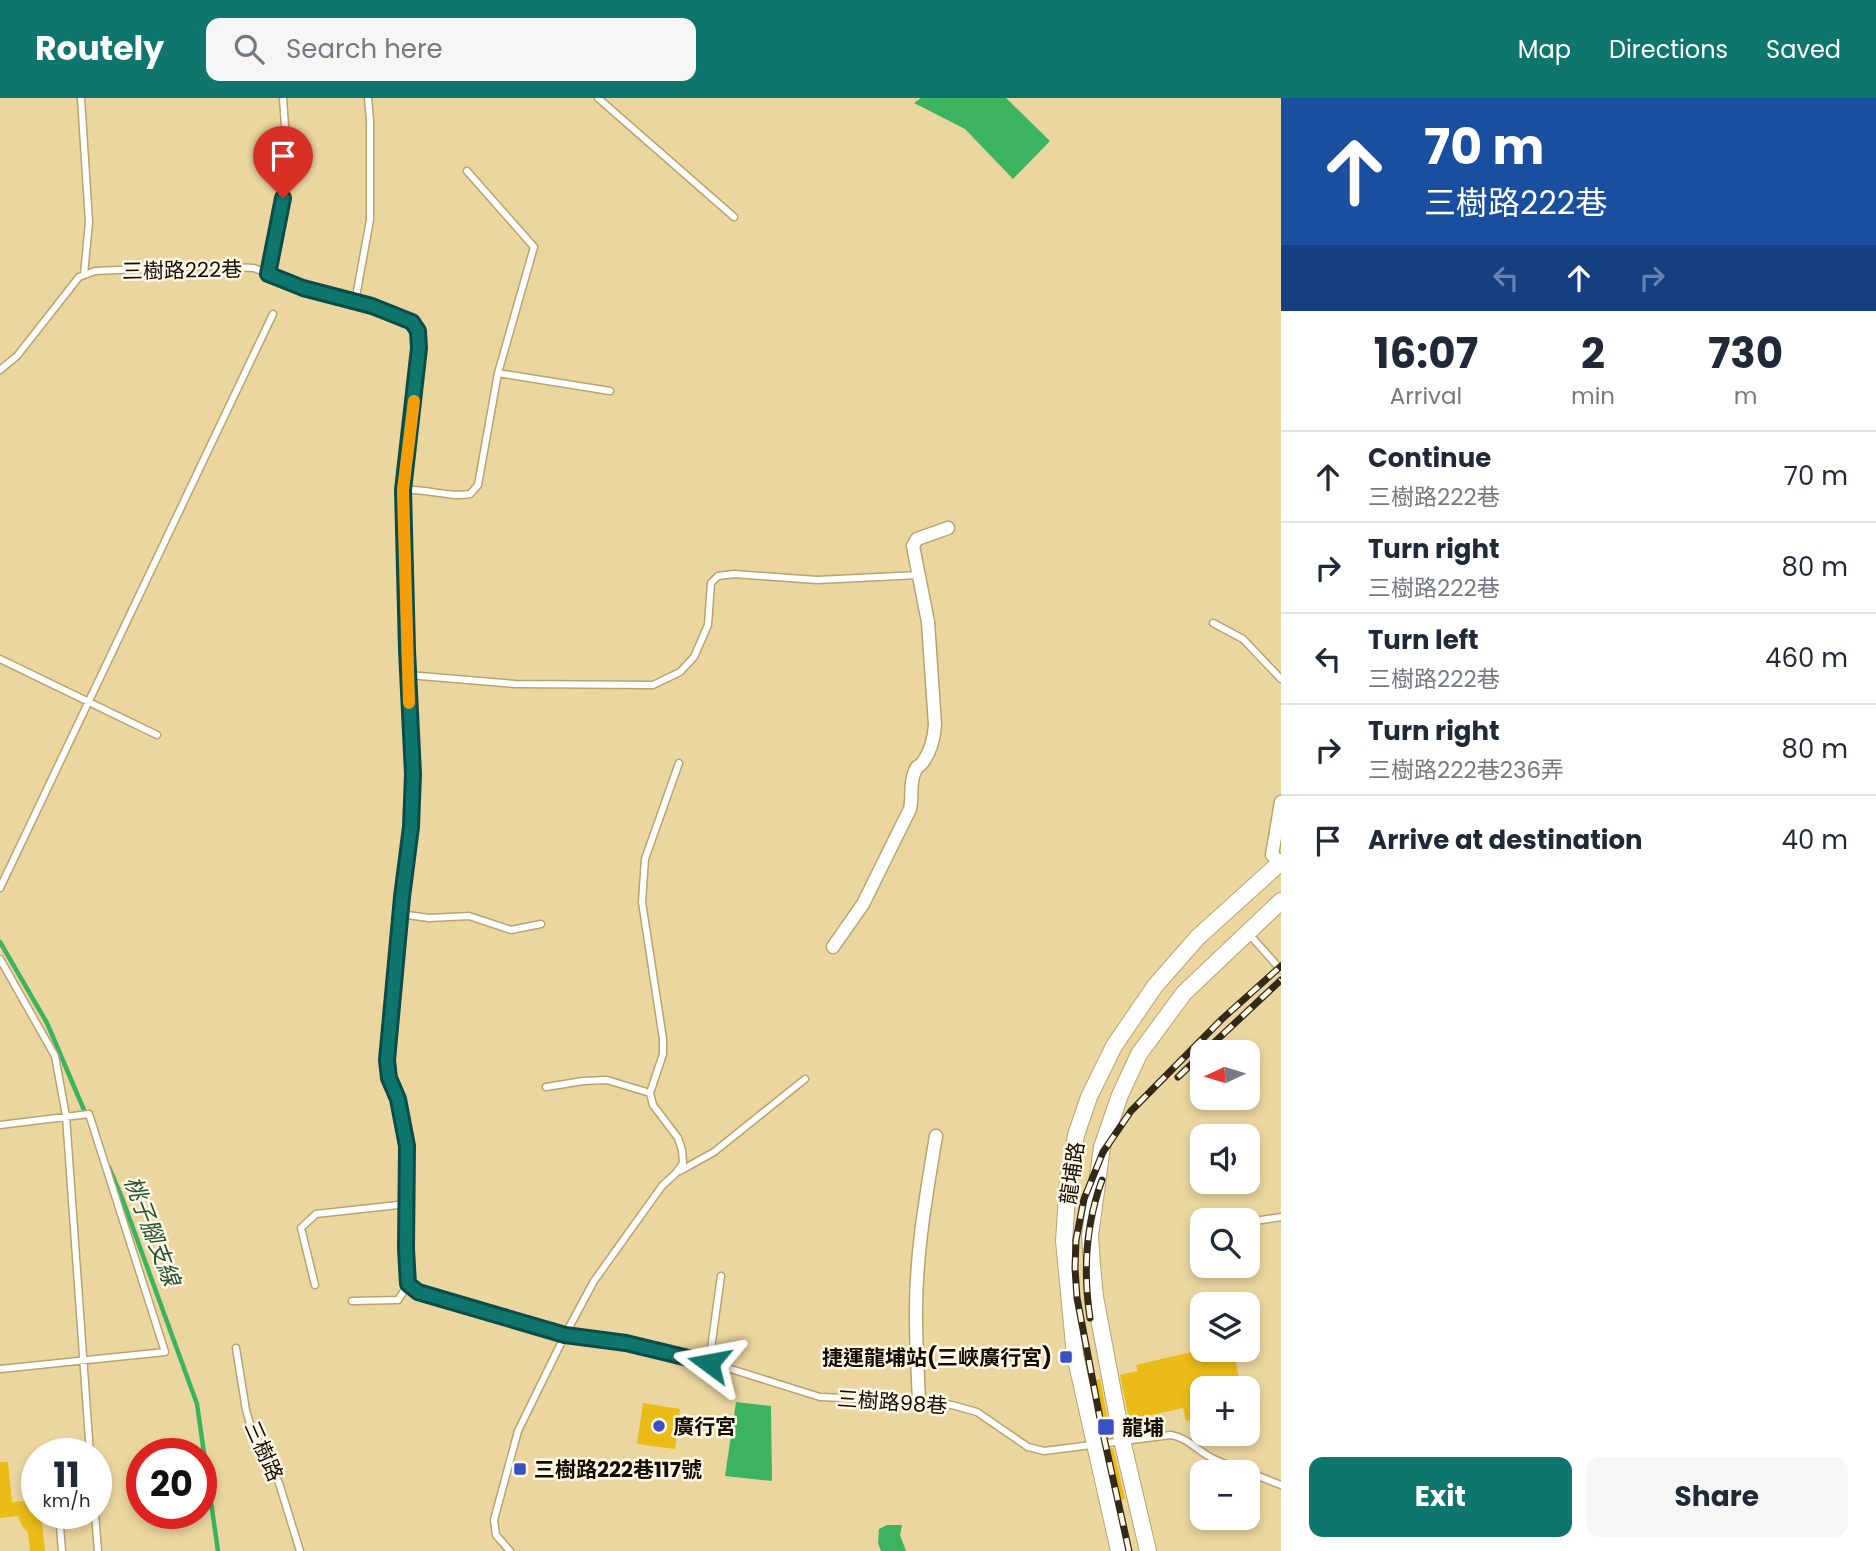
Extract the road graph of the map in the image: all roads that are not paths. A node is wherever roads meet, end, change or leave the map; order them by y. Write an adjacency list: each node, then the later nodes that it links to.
1 (81, 98): 7 (lane)
2 (283, 98): 8 (lane)
3 (368, 98): 9 (lane)
4 (598, 98): 6 (lane)
5 (467, 171): 12 (lane)
6 (734, 217)
7 (84, 274): 8 (lane, 三樹路222巷); 11 (lane)
8 (268, 274): 9 (lane, 三樹路222巷)
9 (355, 302): 14 (lane, 三樹路222巷)
10 (273, 314): 21 (lane)
11 (0, 370)
12 (498, 373): 13 (lane); 14 (lane)
13 (610, 391)
14 (403, 490): 19 (lane, 三樹路222巷)
15 (948, 528): 16 (street)
16 (919, 575): 19 (lane); 31 (street)
17 (1213, 623): 20 (lane)
18 (0, 659): 21 (lane)
19 (408, 675): 28 (lane, 三樹路222巷)
20 (1281, 679)
21 (89, 702): 22 (lane); 26 (lane)
22 (157, 735)
23 (678, 763): 36 (lane)
24 (1281, 802): 25 (street)
25 (1281, 862): 56 (street, 龍埔路)
26 (0, 888)
27 (1281, 901): 30 (street, 龍埔路)
28 (400, 914): 29 (lane); 41 (lane, 三樹路222巷)
29 (541, 924)
30 (1247, 933): 33 (lane); 55 (street, 龍埔路)
31 (833, 947)
32 (0, 959): 37 (lane)
33 (1281, 970)
34 (805, 1079): 40 (lane)
35 (546, 1087): 36 (lane)
36 (650, 1093): 40 (lane)
37 (66, 1116): 38 (lane); 50 (lane); 50 (lane)
38 (0, 1125)
39 (936, 1136): 53 (street)
40 (676, 1173): 48 (lane)
41 (407, 1204): 45 (lane, 三樹路222巷); 46 (lane)
42 (1281, 1217): 43 (lane)
43 (1260, 1220)
44 (721, 1276): 51 (lane)
45 (408, 1284): 47 (lane); 48 (lane)
46 (315, 1285)
47 (352, 1301)
48 (565, 1335): 51 (lane, 三樹路98巷); 65 (lane)
49 (236, 1348): 64 (lane, 三樹路)
50 (83, 1361): 52 (lane); 54 (lane)
51 (709, 1363): 53 (lane, 三樹路98巷)
52 (0, 1369)
53 (919, 1401): 56 (lane, 三樹路98巷)
54 (89, 1438)
55 (1122, 1440): 56 (lane, 三樹路98巷); 57 (lane, 三樹路98巷); 67 (street, 龍埔路)
56 (1096, 1443): 66 (street, 龍埔路)
57 (1216, 1460)
58 (1260, 1477): 59 (lane, 三樹路98巷)
59 (1281, 1485)
60 (61, 1529): 62 (lane)
61 (96, 1529): 63 (lane)
62 (62, 1551)
63 (98, 1551)
64 (300, 1551)
65 (510, 1551)
66 (1119, 1551)
67 (1148, 1551)

